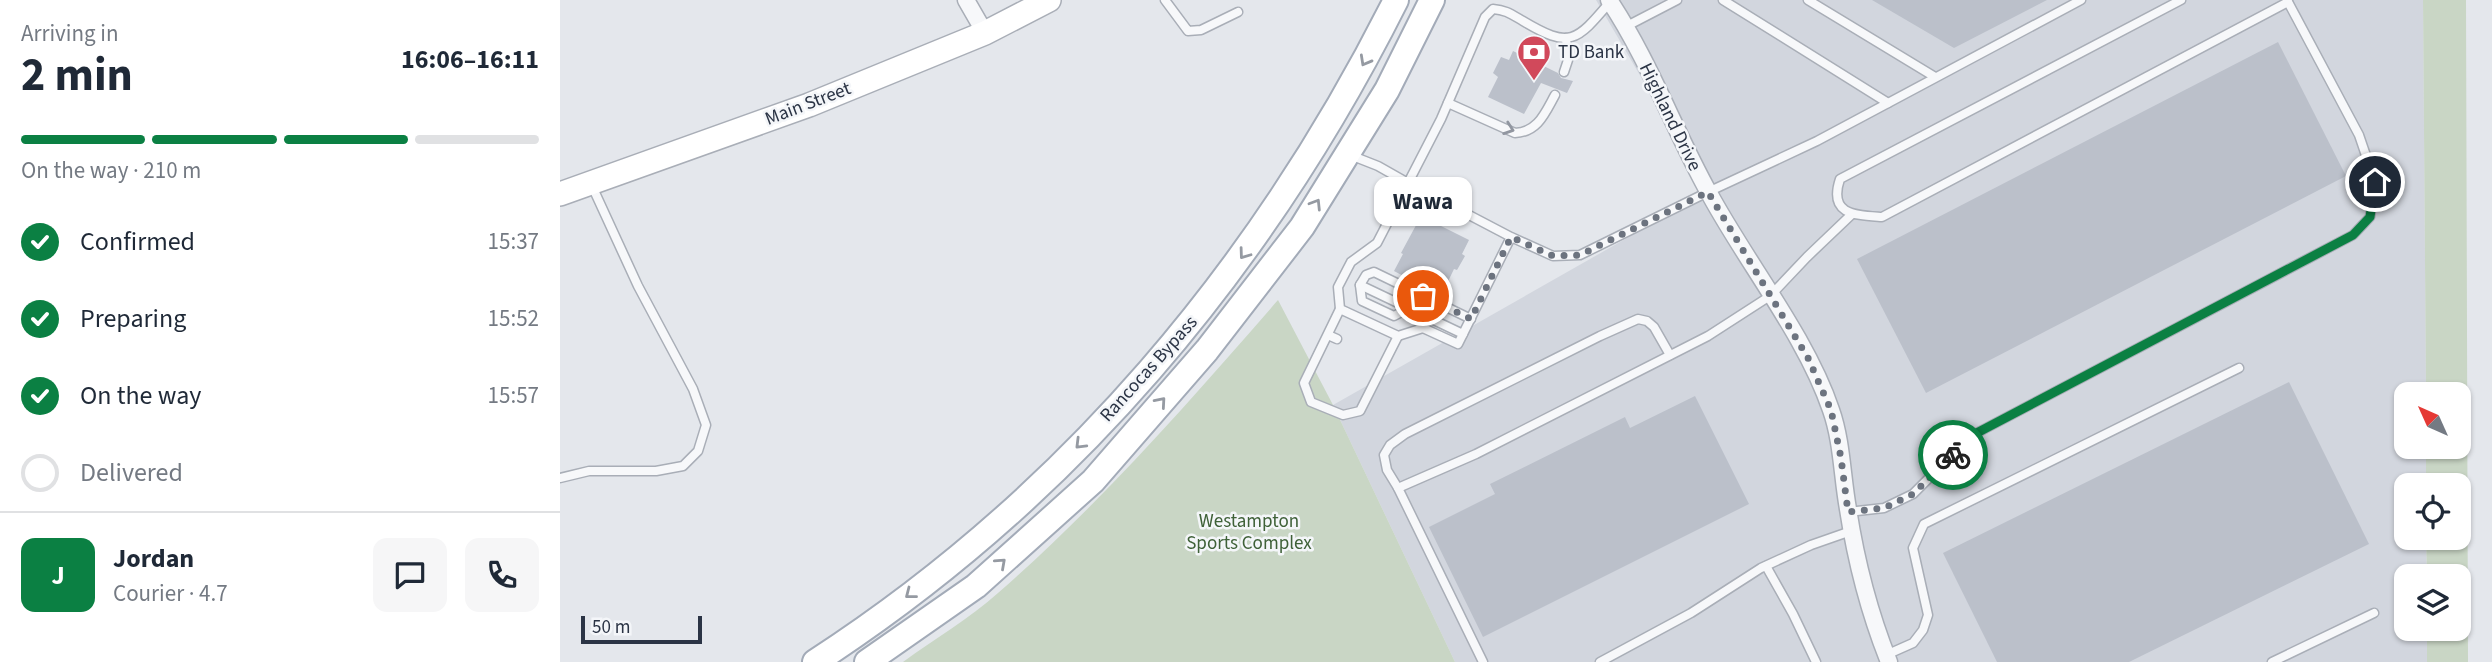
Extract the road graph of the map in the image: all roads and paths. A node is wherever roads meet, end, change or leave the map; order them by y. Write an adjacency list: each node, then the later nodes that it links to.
1 (966, 0): 15 (street)
2 (1049, 0): 15 (street, Main Street)
3 (1165, 0): 13 (lane)
4 (1396, 0): 53 (main road, Rancocas Bypass, one-way to 53)
5 (1432, 0): 22 (main road, Rancocas Bypass)
6 (1677, 0): 14 (lane)
7 (1723, 0): 21 (lane)
8 (1808, 0): 18 (lane)
9 (2081, 0): 18 (lane)
10 (2181, 0): 27 (lane)
11 (1609, 1): 14 (street, Highland Drive); 16 (lane)
12 (2288, 1): 27 (lane); 48 (lane)
13 (1238, 12)
14 (1625, 27): 25 (street, Highland Drive)
15 (985, 33): 23 (street, Main Street)
16 (1566, 38): 17 (lane); 20 (lane)
17 (1564, 72)
18 (1936, 77): 21 (lane)
19 (1555, 95): 20 (lane, one-way to 19)
20 (1448, 103): 24 (lane)
21 (1888, 103): 25 (lane)
22 (1347, 154): 24 (lane); 54 (main road, Rancocas Bypass, one-way to 22)
23 (591, 183): 26 (street, Main Street); 46 (lane)
24 (1408, 183): 28 (lane); 32 (lane)
25 (1708, 192): 28 (lane); 30 (street, Highland Drive)
26 (560, 194)
27 (1852, 215): 30 (lane)
28 (1511, 237): 33 (lane)
29 (1360, 285): 31 (lane); 31 (lane); 33 (lane)
30 (1770, 296): 38 (lane); 48 (street, Highland Drive)
31 (1409, 308): 34 (lane)
32 (1340, 309): 35 (lane); 36 (lane)
33 (1471, 319): 34 (lane)
34 (1463, 334): 36 (lane)
35 (1328, 335): 37 (lane); 41 (lane)
36 (1398, 336): 40 (lane)
37 (1337, 339)
38 (1670, 355): 47 (lane); 47 (lane)
39 (1375, 357): 40 (lane)
40 (1385, 362): 45 (lane)
41 (1313, 363): 42 (lane); 45 (lane)
42 (1323, 368)
43 (2239, 368): 52 (lane)
44 (1360, 386): 45 (lane)
45 (1371, 391)
46 (560, 478)
47 (1398, 488): 55 (lane)
48 (1848, 512): 49 (street, Highland Drive)
49 (1851, 531): 50 (lane); 52 (street, Highland Drive)
50 (1766, 566): 56 (lane); 57 (lane)
51 (2374, 612): 58 (lane)
52 (1887, 658)
53 (815, 662)
54 (867, 662)
55 (1483, 662)
56 (1600, 662)
57 (1816, 662)
58 (2272, 662)

